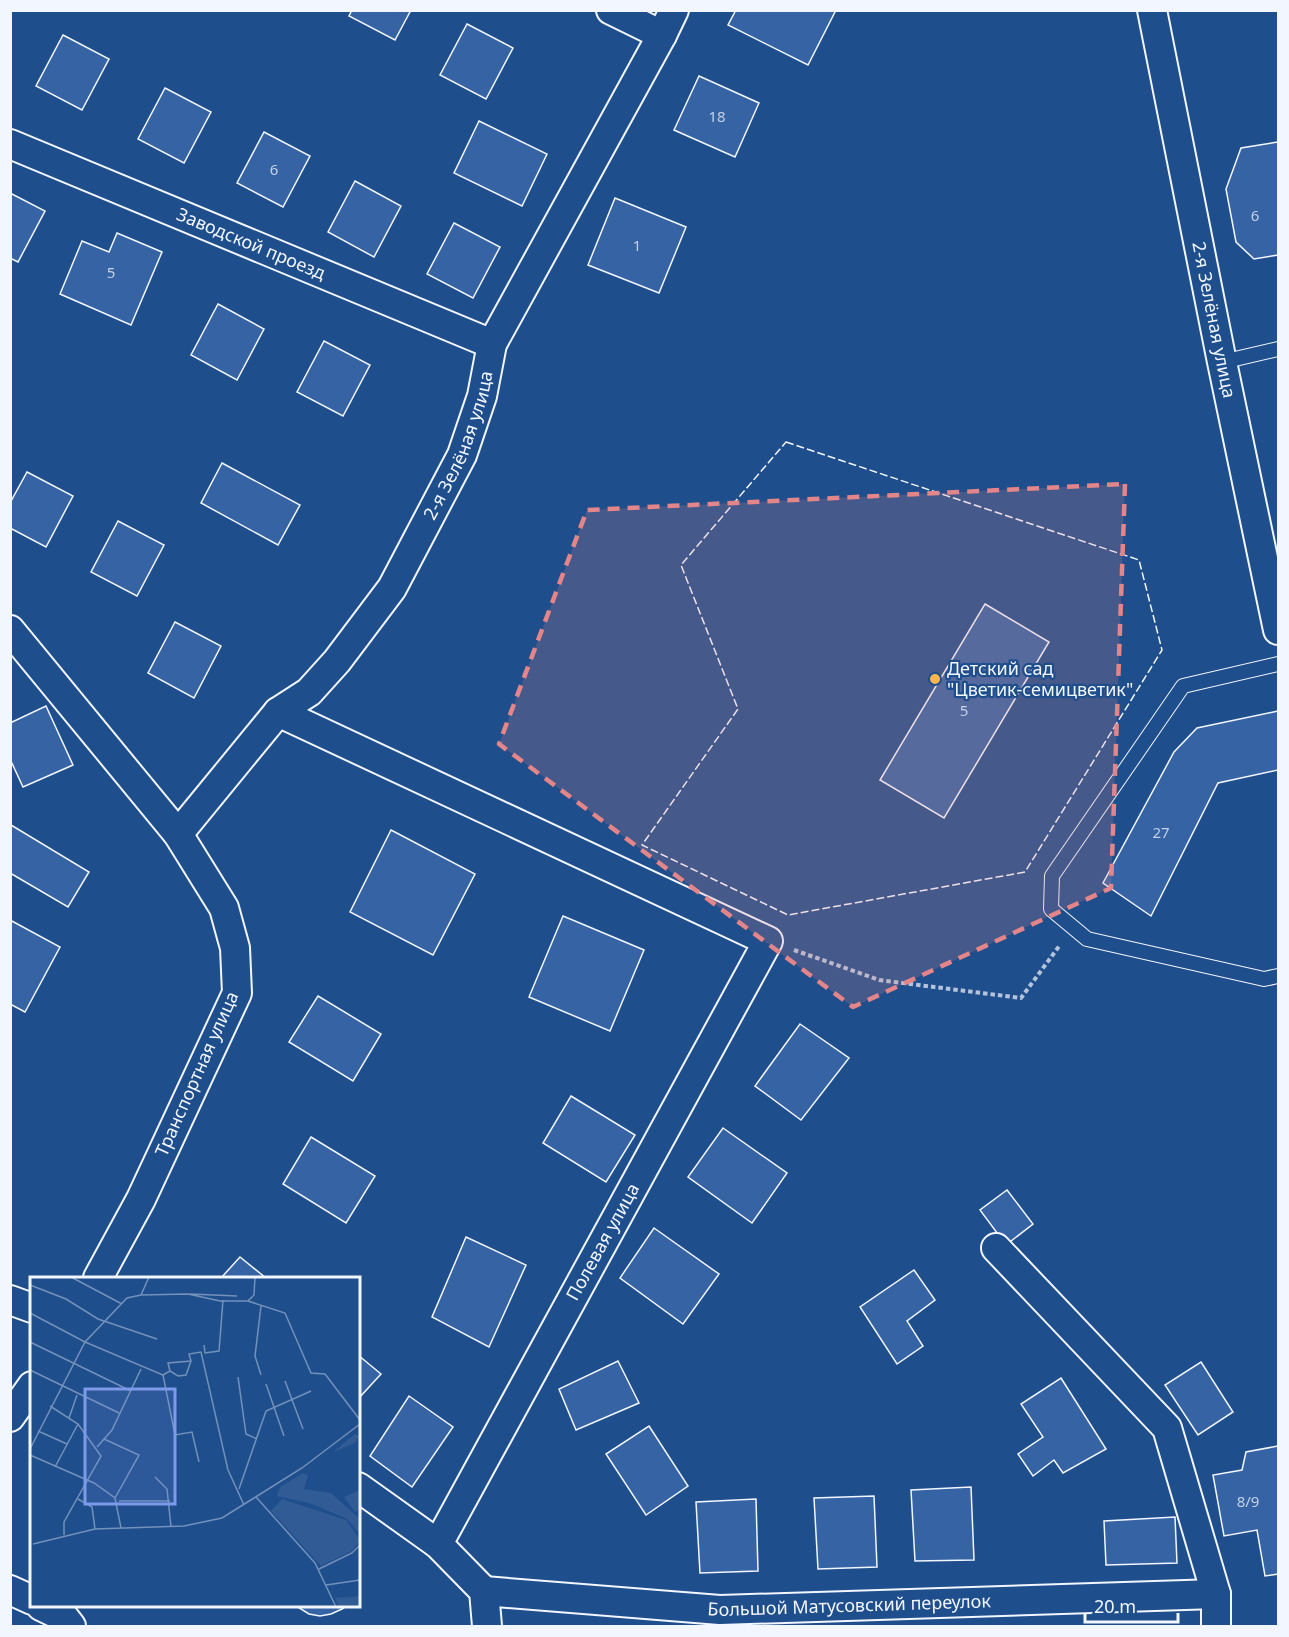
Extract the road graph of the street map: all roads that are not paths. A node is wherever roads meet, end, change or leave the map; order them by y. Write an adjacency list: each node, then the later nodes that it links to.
1 (611, 10): 3 (street)
2 (1152, 10): 7 (street, 2-я Зелёная улица)
3 (668, 23): 5 (street, 2-я Зелёная улица)
4 (10, 144): 5 (street, Заводской проезд)
5 (492, 344): 11 (street, 2-я Зелёная улица)
6 (1278, 349): 7 (lane)
7 (1222, 362): 9 (street, 2-я Зелёная улица)
8 (10, 630): 12 (street, Транспортная улица)
9 (1278, 630)
10 (1278, 664): 13 (lane)
11 (279, 712): 12 (street, 2-я Зелёная улица); 21 (street, Полевая улица)
12 (178, 834): 15 (street, Транспортная улица)
13 (1278, 976)
14 (996, 1248): 24 (street)
15 (99, 1277)
16 (10, 1300): 17 (street)
17 (30, 1307)
18 (30, 1389): 19 (street)
19 (10, 1417)
20 (360, 1488): 21 (street)
21 (438, 1544): 23 (street)
22 (10, 1590): 25 (street)
23 (484, 1592): 24 (street, Большой Матусовский переулок); 28 (street)
24 (1216, 1594): 29 (street)
25 (30, 1599)
26 (45, 1607): 27 (street)
27 (70, 1626)
28 (487, 1626)
29 (1216, 1626)

